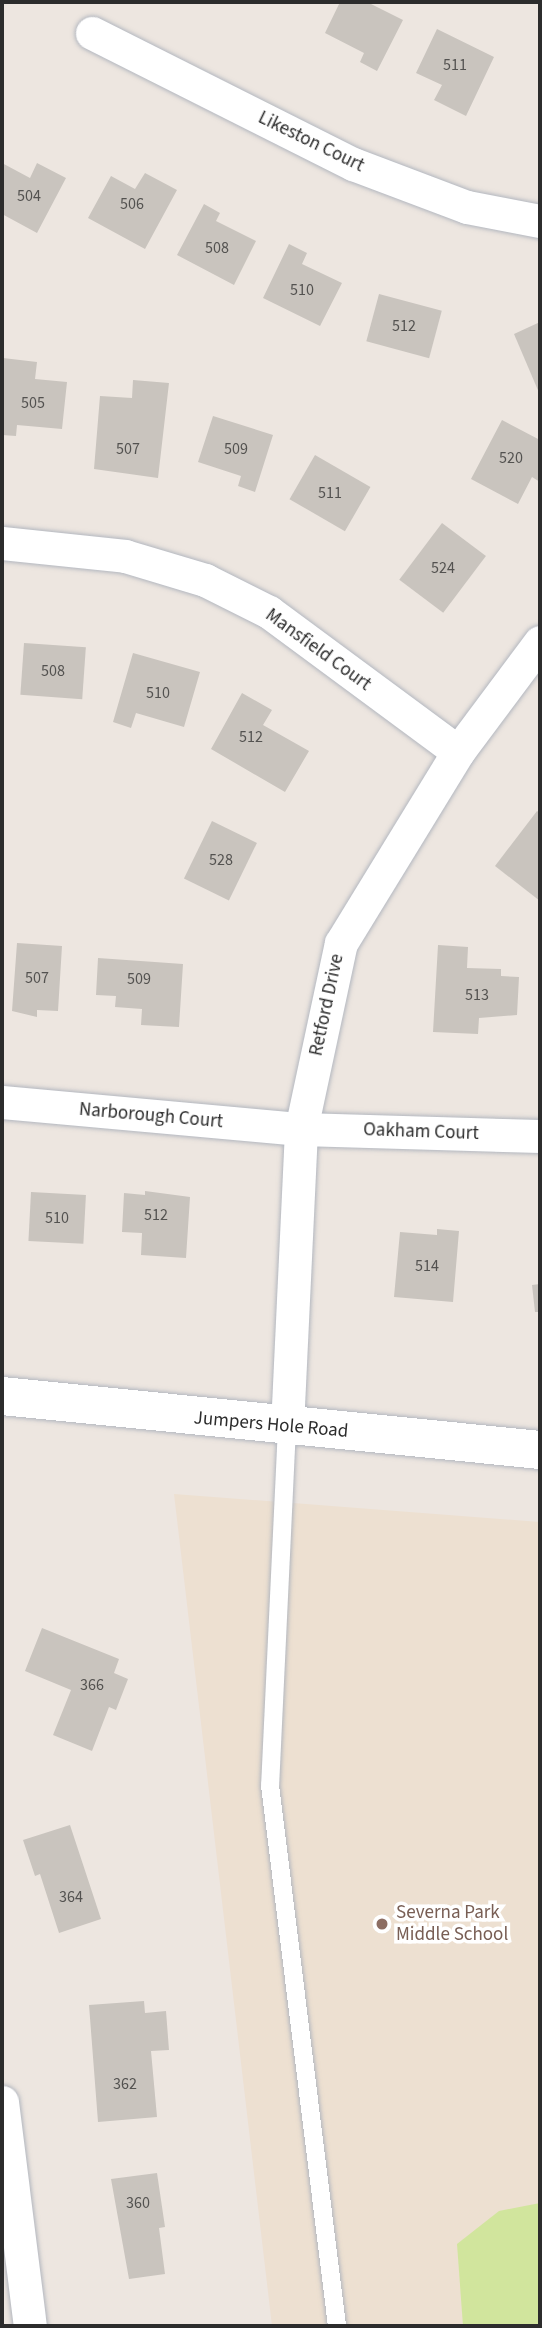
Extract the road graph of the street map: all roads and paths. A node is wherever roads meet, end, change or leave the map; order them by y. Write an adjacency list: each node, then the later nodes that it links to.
1 (92, 33): 2 (street, Likeston Court)
2 (540, 221)
3 (2, 543): 5 (street, Mansfield Court)
4 (540, 642): 5 (street, Retford Drive)
5 (458, 752): 7 (street, Retford Drive)
6 (2, 1102): 7 (street, Narborough Court)
7 (301, 1129): 8 (street, Oakham Court); 10 (street, Retford Drive)
8 (540, 1136)
9 (2, 1396): 10 (main road, Jumpers Hole Road)
10 (287, 1427): 11 (main road, Jumpers Hole Road); 15 (lane)
11 (540, 1450)
12 (2, 2102): 13 (street)
13 (8, 2185): 14 (street)
14 (30, 2326)
15 (337, 2326)

